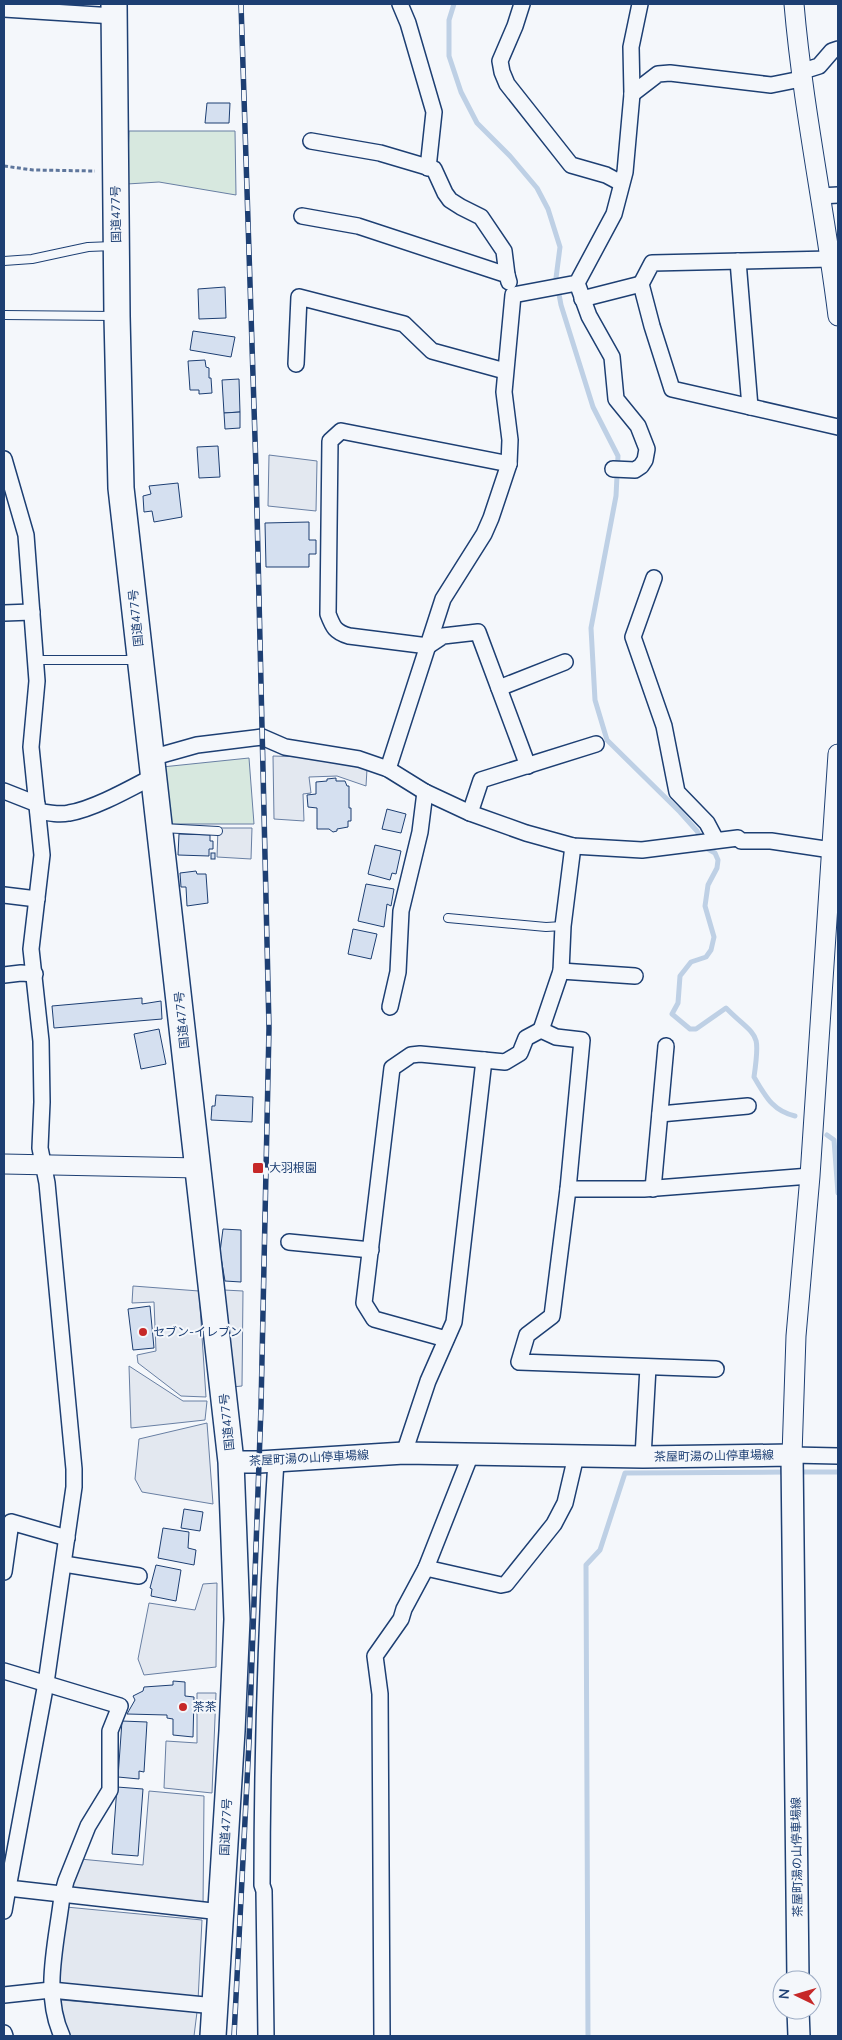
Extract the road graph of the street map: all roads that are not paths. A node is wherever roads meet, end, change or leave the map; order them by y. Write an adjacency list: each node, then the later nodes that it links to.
1 (400, 4): 12 (street)
2 (522, 4): 13 (street)
3 (640, 4): 10 (street)
4 (794, 4): 9 (street)
5 (34, 7): 6 (street); 7 (street)
6 (117, 8): 16 (highway, 国道477号)
7 (4, 9)
8 (838, 49): 9 (street)
9 (801, 75): 10 (street); 14 (street)
10 (632, 94): 13 (street)
11 (311, 142): 12 (street)
12 (428, 168): 20 (street)
13 (621, 183): 21 (street)
14 (829, 196): 17 (street)
15 (302, 216): 20 (street)
16 (116, 246): 18 (lane); 26 (highway, 国道477号)
17 (831, 259): 19 (street); 27 (street)
18 (4, 261)
19 (738, 261): 22 (street); 30 (street)
20 (507, 275): 23 (street)
21 (572, 283): 23 (street); 24 (street)
22 (641, 284): 24 (street); 30 (street)
23 (513, 295): 29 (street)
24 (582, 299): 34 (street)
25 (4, 315): 26 (lane)
26 (117, 316): 40 (highway, 国道477号)
27 (838, 316)
28 (296, 364): 29 (street)
29 (505, 371): 33 (street)
30 (750, 407): 31 (street)
31 (838, 427)
32 (4, 459): 36 (street)
33 (509, 464): 38 (street); 38 (street)
34 (620, 470)
35 (654, 578): 54 (street)
36 (32, 612): 37 (street); 39 (street)
37 (4, 614)
38 (428, 646): 42 (street); 47 (street)
39 (35, 660): 40 (lane); 50 (street)
40 (140, 660): 45 (highway, 国道477号)
41 (565, 662): 42 (street)
42 (499, 688): 46 (street)
43 (596, 744): 46 (street)
44 (838, 754): 56 (street)
45 (152, 766): 47 (street); 50 (street); 52 (highway, 国道477号)
46 (528, 766): 51 (street)
47 (388, 769): 49 (street)
48 (4, 791): 50 (street)
49 (425, 792): 51 (street); 65 (street)
50 (38, 807): 58 (street)
51 (470, 813): 55 (street)
52 (160, 828): 53 (lane); 73 (highway, 国道477号)
53 (218, 831)
54 (713, 840): 55 (street); 56 (street)
55 (574, 846): 60 (street)
56 (834, 850): 74 (street)
57 (4, 894): 58 (street)
58 (37, 899): 62 (street)
59 (448, 918): 60 (lane)
60 (563, 926): 61 (street)
61 (561, 970): 64 (street); 66 (street)
62 (35, 974): 63 (street); 72 (street)
63 (4, 975)
64 (635, 976)
65 (390, 1007)
66 (541, 1030): 68 (street); 75 (street)
67 (666, 1046): 70 (street)
68 (484, 1060): 78 (street); 79 (street)
69 (748, 1106): 70 (street)
70 (660, 1114): 76 (street)
71 (4, 1164): 72 (street)
72 (44, 1166): 73 (street); 90 (street)
73 (199, 1168): 89 (highway, 国道477号)
74 (810, 1176): 76 (street); 87 (street)
75 (568, 1189): 76 (street); 80 (street)
76 (653, 1189)
77 (289, 1242): 78 (street)
78 (371, 1250): 79 (street)
79 (446, 1338): 82 (street)
80 (648, 1366): 81 (street); 86 (street)
81 (716, 1369)
82 (404, 1453): 83 (main road, 茶屋町湯の山停車場線); 88 (main road, 茶屋町湯の山停車場線)
83 (471, 1454): 84 (main road, 茶屋町湯の山停車場線); 92 (street)
84 (576, 1456): 86 (main road, 茶屋町湯の山停車場線); 92 (street)
85 (838, 1456): 87 (street)
86 (643, 1457): 87 (main road, 茶屋町湯の山停車場線)
87 (792, 1458): 101 (main road, 茶屋町湯の山停車場線)
88 (276, 1461): 89 (main road, 茶屋町湯の山停車場線); 108 (street)
89 (231, 1462): 100 (highway, 国道477号)
90 (67, 1538): 91 (street); 93 (street)
91 (64, 1564): 94 (street); 96 (street)
92 (426, 1568): 109 (street)
93 (4, 1572)
94 (139, 1576)
95 (4, 1671): 96 (street)
96 (46, 1682): 97 (street); 98 (street)
97 (8, 1888): 98 (street); 99 (street)
98 (62, 1896): 100 (street); 102 (street)
99 (4, 1912)
100 (221, 1912): 104 (highway, 国道477号)
101 (798, 1970)
102 (51, 1990): 103 (street); 104 (street); 106 (street)
103 (4, 1995)
104 (215, 2006): 107 (highway, 国道477号)
105 (798, 2020): 110 (main road)
106 (61, 2036)
107 (213, 2036)
108 (266, 2036)
109 (382, 2036)
110 (799, 2036)

